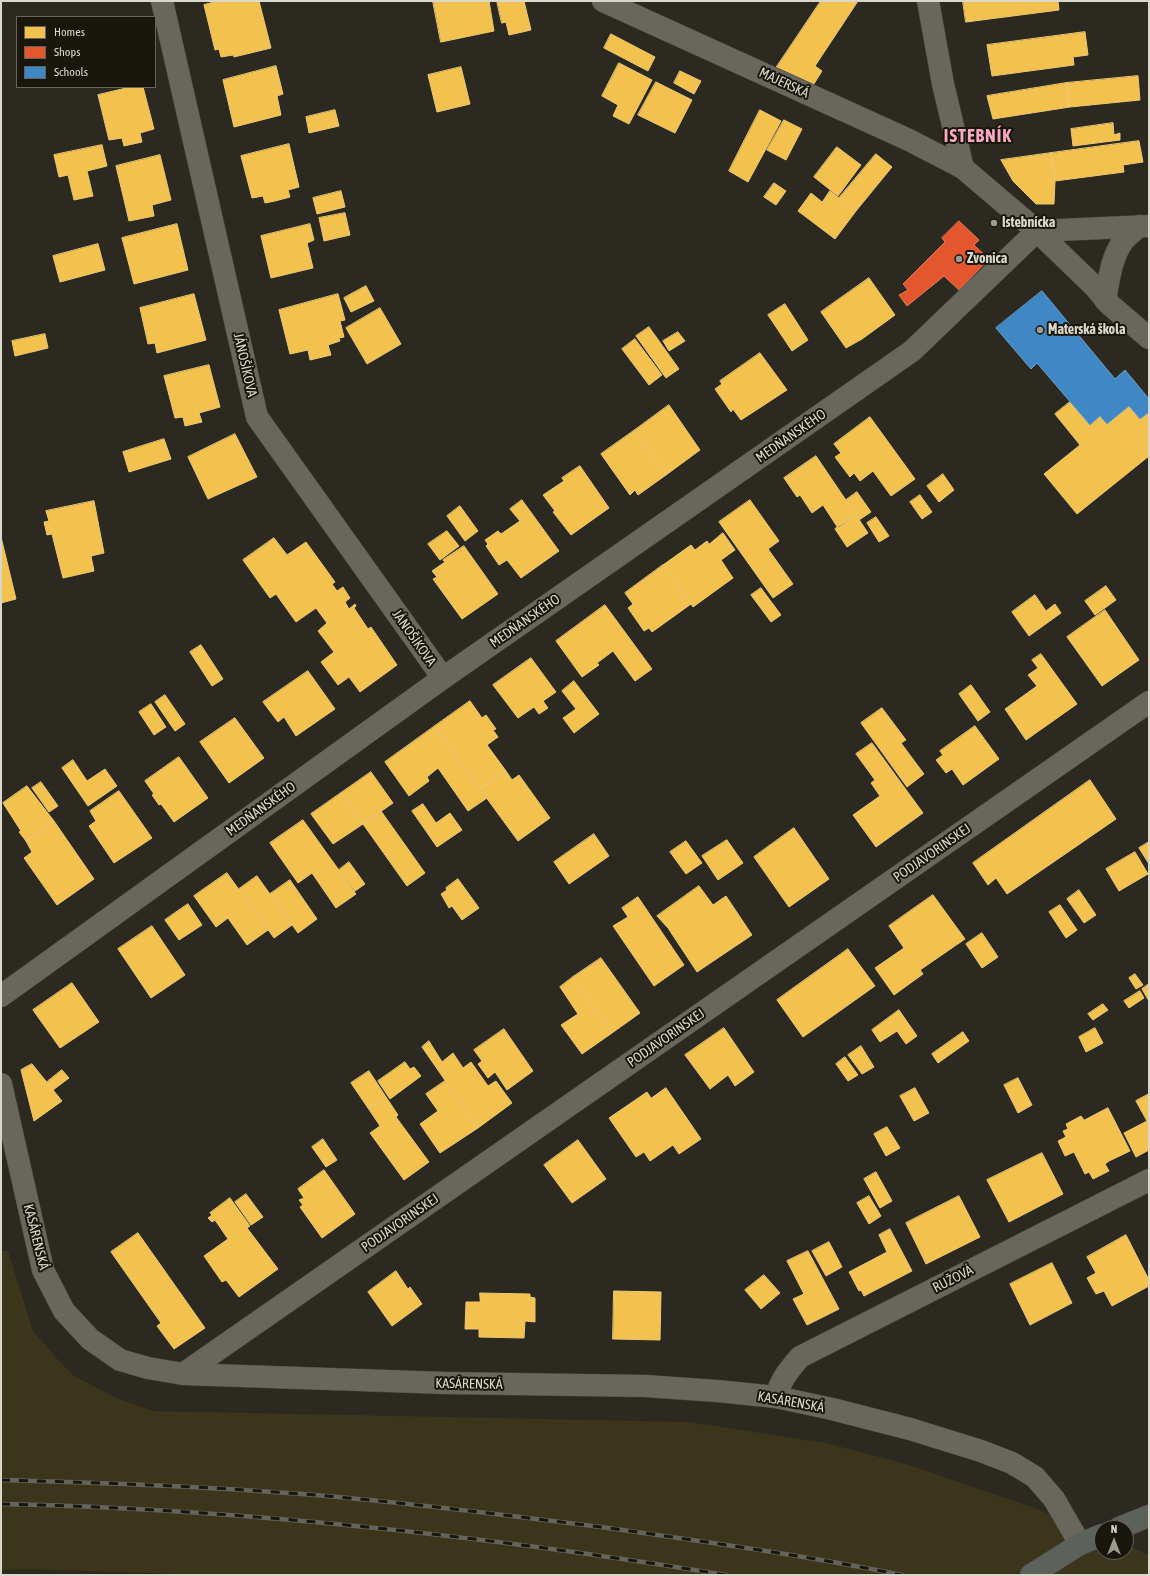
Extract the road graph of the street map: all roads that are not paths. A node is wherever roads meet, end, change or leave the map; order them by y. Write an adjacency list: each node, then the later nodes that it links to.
1 (162, 1): 9 (street, JÁNOŠÍKOVA)
2 (603, 1): 4 (street, MAJERSKÁ)
3 (928, 1): 4 (street)
4 (963, 168): 6 (street)
5 (1144, 226): 6 (street); 7 (street)
6 (1037, 232): 7 (street); 9 (street, MEDŇANSKÉHO)
7 (1106, 300): 8 (street)
8 (1149, 338)
9 (443, 678): 11 (street, MEDŇANSKÉHO)
10 (1149, 702): 14 (street, PODJAVORINSKEJ)
11 (1, 996)
12 (1, 1084): 14 (street, KASÁRENSKÁ)
13 (1149, 1180): 15 (street, RUŽOVÁ)
14 (184, 1374): 15 (street, KASÁRENSKÁ)
15 (776, 1397): 19 (street, KASÁRENSKÁ)
16 (1149, 1516): 17 (main road)
17 (1134, 1522)
18 (1094, 1538): 19 (main road)
19 (1080, 1544): 20 (main road)
20 (1031, 1575)

